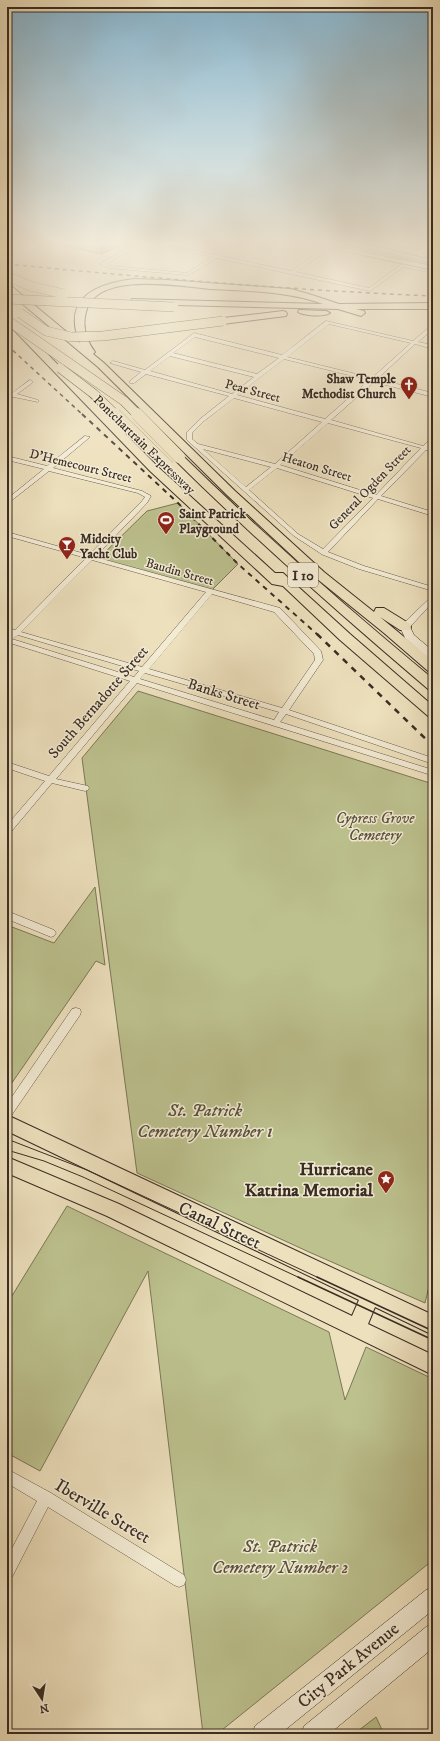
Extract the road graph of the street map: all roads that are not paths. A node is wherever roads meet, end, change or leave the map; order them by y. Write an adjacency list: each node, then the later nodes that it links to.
1 (15, 325): 30 (highway, bridge)
2 (15, 325): 59 (highway, Pontchartrain Expressway / I 10, bridge)
3 (33, 325): 6 (highway, bridge)
4 (52, 325): 17 (highway)
5 (80, 325): 17 (highway)
6 (188, 325)
7 (315, 325): 15 (street)
8 (361, 325): 12 (street)
9 (433, 326): 12 (street)
10 (7, 328): 30 (highway)
11 (7, 332): 47 (highway, Pontchartrain Expressway / I 10, bridge)
12 (414, 343): 13 (street); 20 (street)
13 (433, 347)
14 (170, 354): 15 (street); 18 (street); 19 (street)
15 (283, 357): 19 (street); 20 (street)
16 (113, 363): 18 (street, Pear Street)
17 (101, 365): 43 (highway)
18 (146, 372): 22 (street); 26 (street, Pear Street)
19 (257, 376): 26 (street)
20 (373, 380): 25 (street); 29 (street)
21 (30, 382): 24 (street)
22 (132, 382)
23 (7, 393): 24 (street)
24 (13, 395): 27 (street); 28 (street)
25 (433, 395)
26 (233, 396): 29 (street, Pear Street); 33 (street)
27 (7, 400)
28 (36, 400)
29 (326, 421): 34 (street, Pear Street); 37 (street)
30 (117, 431): 47 (highway)
31 (87, 436): 38 (street)
32 (433, 439): 34 (street, General Ogden Street)
33 (193, 444): 37 (street, Heaton Street); 39 (street)
34 (424, 448): 35 (street, Pear Street); 40 (street, General Ogden Street)
35 (433, 450)
36 (7, 458): 38 (street, D'Hemecourt Street)
37 (276, 466): 39 (street); 40 (street, Heaton Street)
38 (46, 469): 41 (street); 46 (street, D'Hemecourt Street)
39 (246, 490): 45 (street)
40 (376, 497): 42 (street, Heaton Street); 45 (street, General Ogden Street)
41 (7, 502)
42 (433, 514)
43 (273, 532): 51 (highway); 56 (highway)
44 (7, 534): 46 (street, Baudin Street)
45 (323, 553): 48 (street)
46 (90, 558): 49 (street, Baudin Street); 53 (street)
47 (286, 583): 61 (highway, Pontchartrain Expressway / I 10)
48 (433, 589)
49 (210, 592): 57 (street, South Bernadotte Street); 60 (street, Baudin Street)
50 (433, 598): 51 (street)
51 (405, 627): 55 (street)
52 (7, 630): 53 (street, Banks Street)
53 (16, 633): 54 (street); 57 (street, Banks Street)
54 (7, 641): 58 (street, Banks Street)
55 (433, 657)
56 (433, 668)
57 (144, 671): 58 (street, South Bernadotte Street); 60 (street, Banks Street)
58 (135, 681): 62 (street, Banks Street); 68 (street, South Bernadotte Street)
59 (433, 686)
60 (284, 711): 62 (street); 63 (street, Banks Street)
61 (433, 713)
62 (275, 724): 64 (street, Banks Street)
63 (348, 732): 64 (street); 65 (street, Banks Street)
64 (341, 744): 67 (street, Banks Street)
65 (433, 761)
66 (7, 765): 68 (street)
67 (433, 771)
68 (50, 780): 69 (street); 70 (street, South Bernadotte Street)
69 (85, 788)
70 (7, 830)
71 (7, 915): 72 (street)
72 (51, 933)
73 (76, 1012): 74 (street)
74 (7, 1113)
75 (7, 1123): 77 (main road, Canal Street)
76 (7, 1165): 79 (main road, Canal Street)
77 (371, 1296): 78 (main road, Canal Street); 79 (main road)
78 (433, 1325)
79 (356, 1328): 80 (main road, Canal Street)
80 (433, 1365)
81 (7, 1476): 82 (street, Iberville Street)
82 (46, 1498): 83 (street); 84 (street, Iberville Street)
83 (7, 1572)
84 (179, 1580)
85 (433, 1597): 87 (street, City Park Avenue)
86 (433, 1634): 88 (street, City Park Avenue)
87 (264, 1734)
88 (312, 1734)

